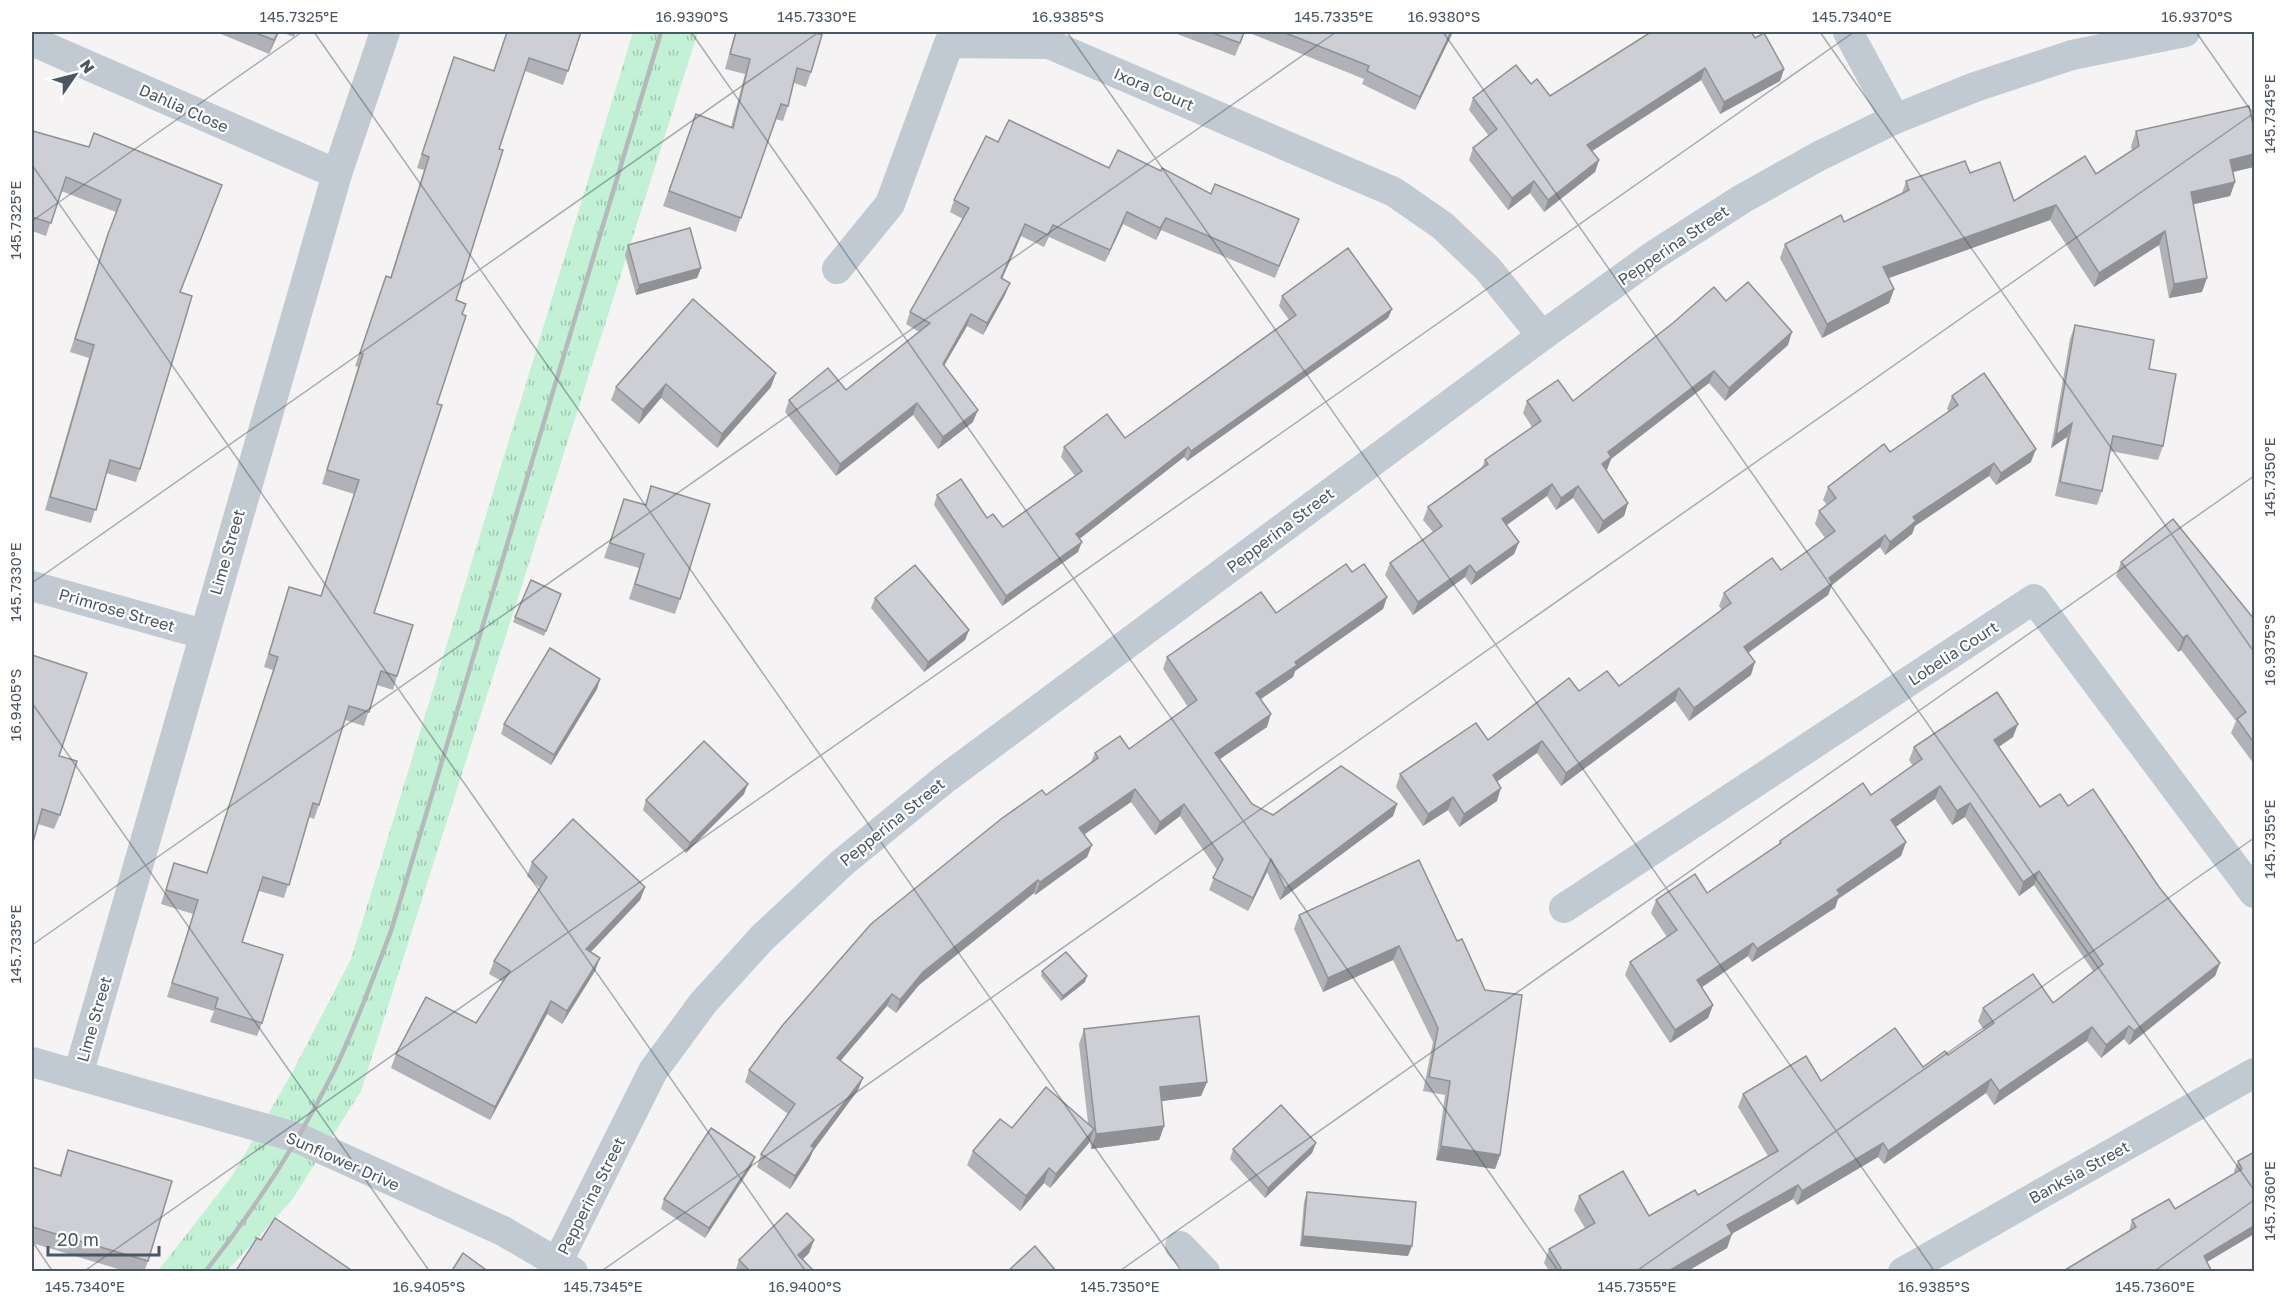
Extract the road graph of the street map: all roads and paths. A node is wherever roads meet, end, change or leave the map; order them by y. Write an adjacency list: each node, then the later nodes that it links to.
1 (385, 32): 6 (street, Lime Street)
2 (1848, 32): 5 (street)
3 (2185, 32): 5 (street, Pepperina Street)
4 (32, 41): 6 (street, Dahlia Close)
5 (1895, 119): 8 (street, Pepperina Street)
6 (337, 174): 10 (street, Lime Street)
7 (837, 269): 8 (street, Ixora Court)
8 (1542, 336): 17 (street, Pepperina Street)
9 (32, 586): 10 (street, Primrose Street)
10 (203, 634): 15 (street, Lime Street)
11 (2254, 893): 12 (street, Lobelia Court)
12 (1564, 908)
13 (32, 1062): 15 (street, Sunflower Drive)
14 (2254, 1073): 19 (street, Banksia Street)
15 (78, 1075): 17 (street, Sunflower Drive)
16 (1180, 1246): 18 (street)
17 (566, 1266)
18 (1206, 1272)
19 (1904, 1272)

